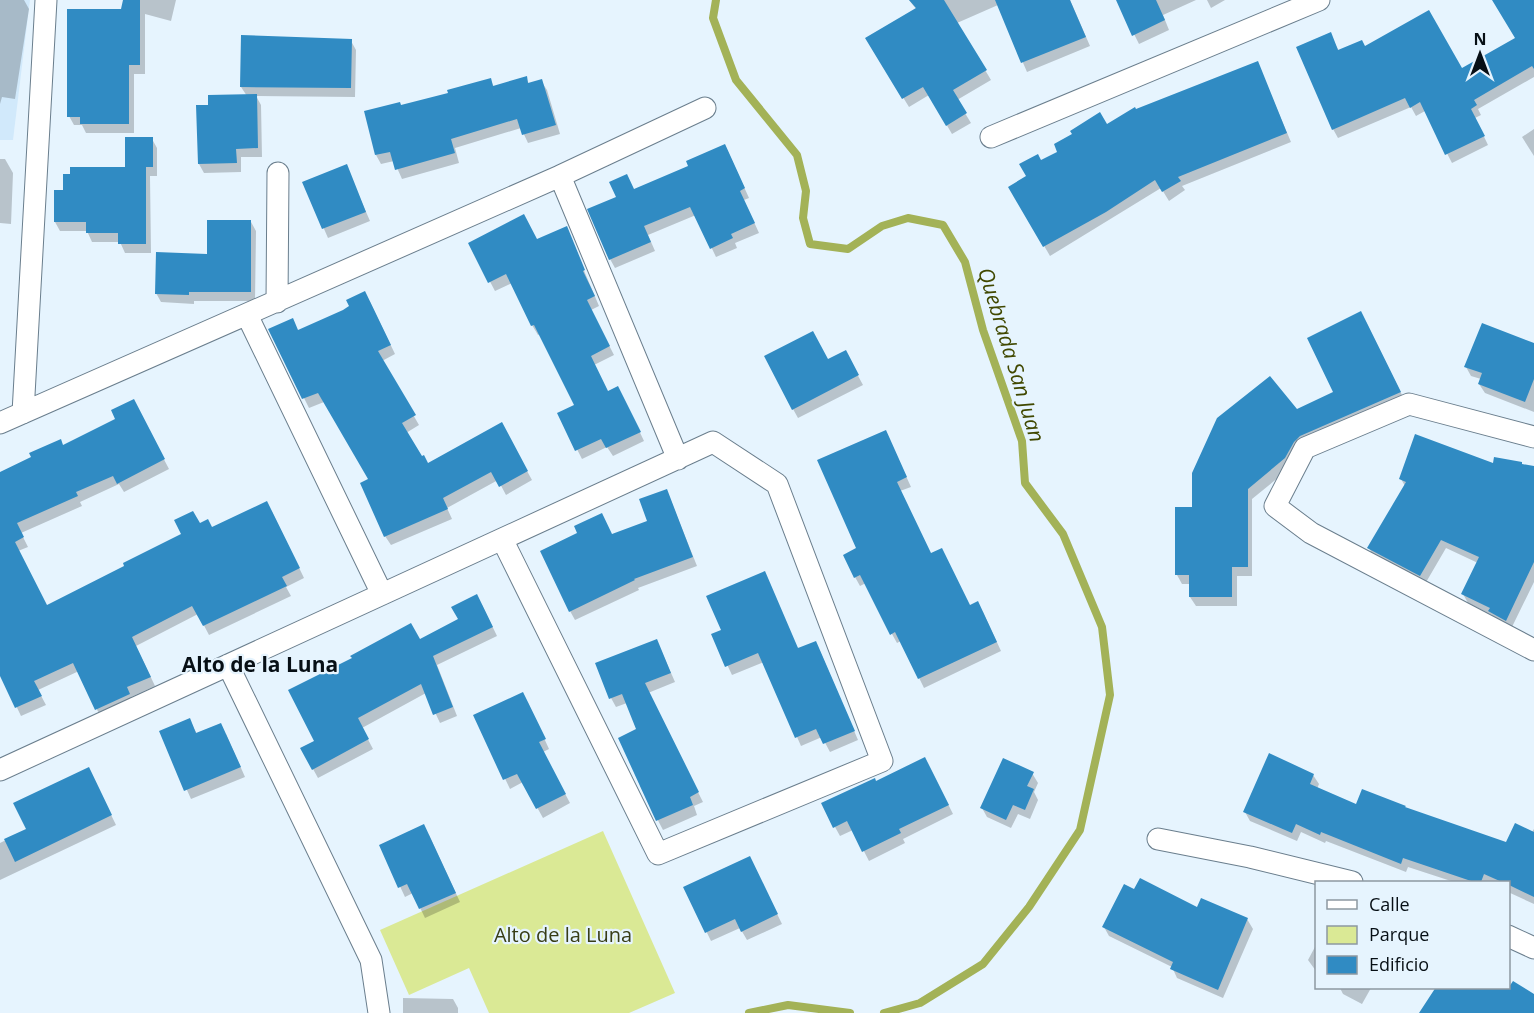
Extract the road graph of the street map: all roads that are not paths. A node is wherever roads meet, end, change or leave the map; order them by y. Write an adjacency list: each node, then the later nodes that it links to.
1 (46, 0): 9 (street)
2 (1319, 0): 4 (street)
3 (705, 108): 6 (street)
4 (990, 137)
5 (278, 173): 7 (street)
6 (560, 176): 7 (street); 12 (street)
7 (277, 302): 8 (street)
8 (247, 315): 9 (street); 14 (street)
9 (22, 413): 10 (street)
10 (0, 423)
11 (1534, 437): 15 (street)
12 (678, 459): 13 (street); 13 (street)
13 (502, 539): 14 (street)
14 (382, 594): 16 (street)
15 (1534, 650)
16 (228, 665): 17 (street); 22 (street)
17 (0, 770)
18 (1158, 839): 19 (street)
19 (1348, 881)
20 (1510, 936): 21 (street)
21 (1534, 948)
22 (380, 1013)

